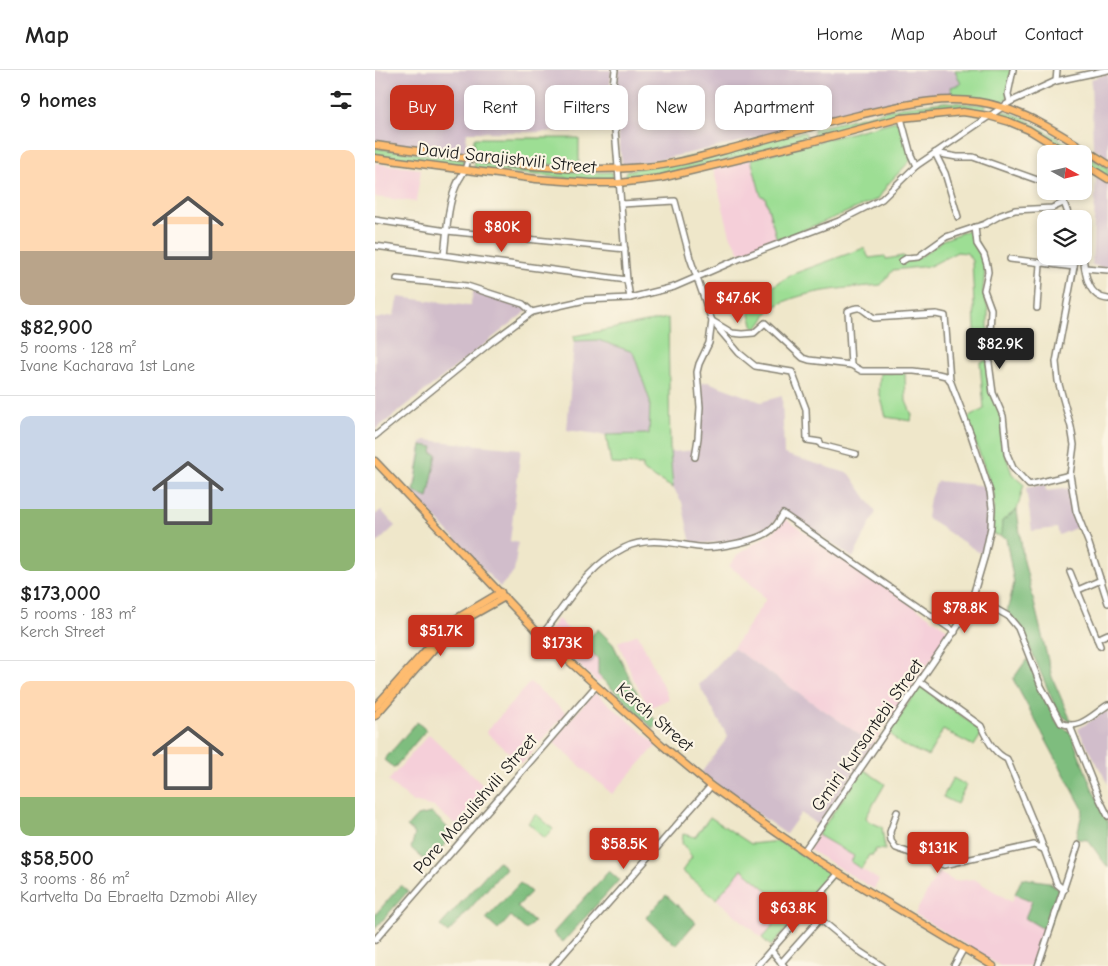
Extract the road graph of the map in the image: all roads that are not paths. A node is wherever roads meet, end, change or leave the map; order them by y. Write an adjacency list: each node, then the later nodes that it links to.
1 (615, 70): 24 (street)
2 (1013, 70): 6 (street)
3 (1057, 70): 5 (street)
4 (1108, 70): 5 (street)
5 (1057, 81): 6 (street)
6 (1010, 102): 8 (street)
7 (988, 103): 8 (main road, David Sarajishvili Street); 9 (main road); 11 (main road, David Sarajishvili Street)
8 (1003, 107): 9 (street); 22 (main road, David Sarajishvili Street)
9 (986, 116): 10 (main road, David Sarajishvili Street); 18 (main road, David Sarajishvili Street); 19 (street)
10 (901, 118): 15 (main road, David Sarajishvili Street); 23 (street)
11 (832, 122)
12 (801, 130): 24 (main road, David Sarajishvili Street)
13 (806, 130): 16 (main road)
14 (813, 130): 15 (main road)
15 (819, 139): 16 (main road, David Sarajishvili Street)
16 (807, 143): 29 (main road, David Sarajishvili Street)
17 (375, 145): 21 (main road, David Sarajishvili Street)
18 (1053, 145)
19 (935, 153): 23 (street); 28 (street); 34 (street)
20 (375, 158): 26 (main road, David Sarajishvili Street)
21 (468, 158): 24 (main road, David Sarajishvili Street); 26 (street)
22 (1108, 164)
23 (916, 166): 50 (street)
24 (618, 169): 29 (street)
25 (1093, 170): 27 (main road)
26 (466, 171): 29 (main road, David Sarajishvili Street); 37 (street)
27 (1108, 179)
28 (1037, 180)
29 (619, 183): 31 (street)
30 (1062, 200): 32 (street)
31 (621, 204): 39 (street); 50 (street)
32 (1063, 204): 33 (street); 36 (street)
33 (1066, 210)
34 (958, 217)
35 (375, 220): 37 (street)
36 (975, 227): 42 (street); 64 (street)
37 (447, 231): 39 (street); 40 (street)
38 (375, 246): 40 (street)
39 (625, 249): 52 (street)
40 (444, 255): 52 (street)
41 (1010, 259): 43 (street)
42 (902, 262)
43 (1037, 264)
44 (1040, 265): 55 (street)
45 (1052, 265): 47 (street)
46 (1084, 265): 48 (street)
47 (1075, 267): 64 (street)
48 (1085, 268): 49 (street); 54 (street)
49 (1108, 270)
50 (698, 276): 53 (street); 57 (street)
51 (397, 279): 56 (street)
52 (627, 280): 53 (street)
53 (630, 298): 56 (street)
54 (1108, 299)
55 (1037, 308)
56 (532, 312): 60 (street)
57 (712, 321): 58 (street); 61 (street); 62 (street)
58 (851, 366): 59 (street); 59 (street, Gmiri Kursantebi Street)
59 (950, 380): 69 (street, Gmiri Kursantebi Street)
60 (375, 436)
61 (856, 454)
62 (695, 457)
63 (375, 462): 68 (main road, Kerch Street)
64 (1070, 475): 66 (street)
65 (1070, 572): 67 (street)
66 (1101, 580): 67 (street); 70 (street)
67 (1078, 590): 74 (street)
68 (503, 594): 73 (main road, Kerch Street); 76 (main road)
69 (971, 599): 71 (street, Gmiri Kursantebi Street); 82 (street)
70 (1108, 603)
71 (955, 632): 73 (street); 77 (street, Gmiri Kursantebi Street)
72 (1108, 634): 74 (street)
73 (541, 636): 78 (main road, Kerch Street)
74 (1097, 639): 75 (street)
75 (1099, 646)
76 (421, 659): 80 (main road); 81 (main road)
77 (921, 682): 86 (street); 90 (street, Gmiri Kursantebi Street)
78 (597, 686): 83 (main road, Kerch Street); 93 (street, Pore Mosulishvili Street)
79 (1108, 705): 82 (street)
80 (375, 707)
81 (375, 716)
82 (1070, 726): 85 (street)
83 (711, 786): 90 (main road, Kerch Street); 97 (street)
84 (897, 812): 87 (street)
85 (1108, 816)
86 (1039, 836): 87 (street); 89 (street)
87 (1034, 845): 89 (street)
88 (1078, 845): 92 (street)
89 (1045, 850): 92 (street)
90 (804, 851): 91 (main road, Kerch Street)
91 (839, 873): 94 (main road, Kerch Street); 95 (street)
92 (1063, 890): 102 (street)
93 (375, 940)
94 (964, 948): 100 (street); 101 (main road, Kerch Street)
95 (771, 950): 96 (street); 98 (street)
96 (783, 964): 99 (street)
97 (553, 966)
98 (757, 966)
99 (882, 966)
100 (955, 966)
101 (993, 966)
102 (1038, 966)

